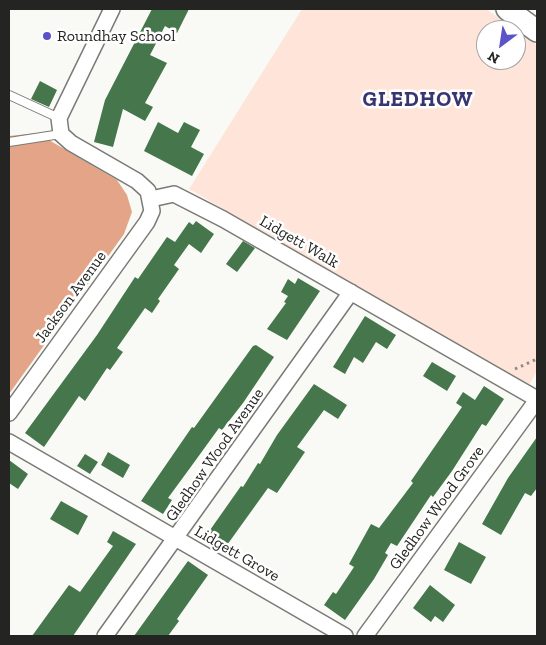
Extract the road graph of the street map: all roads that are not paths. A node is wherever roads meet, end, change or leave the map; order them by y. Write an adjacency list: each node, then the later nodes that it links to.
1 (112, 9): 5 (street)
2 (507, 9): 3 (street)
3 (537, 31)
4 (9, 95): 5 (lane)
5 (59, 118): 6 (street)
6 (61, 134): 7 (lane); 8 (street)
7 (9, 142)
8 (151, 199): 9 (street, Lidgett Walk); 11 (street, Jackson Avenue)
9 (351, 292): 10 (street, Lidgett Walk); 13 (street, Gledhow Wood Avenue)
10 (537, 400): 16 (street, Gledhow Wood Grove)
11 (9, 413)
12 (9, 442): 13 (street, Lidgett Grove)
13 (177, 539): 14 (street, Gledhow Wood Avenue); 15 (street, Lidgett Grove)
14 (105, 636)
15 (345, 636)
16 (365, 636)

